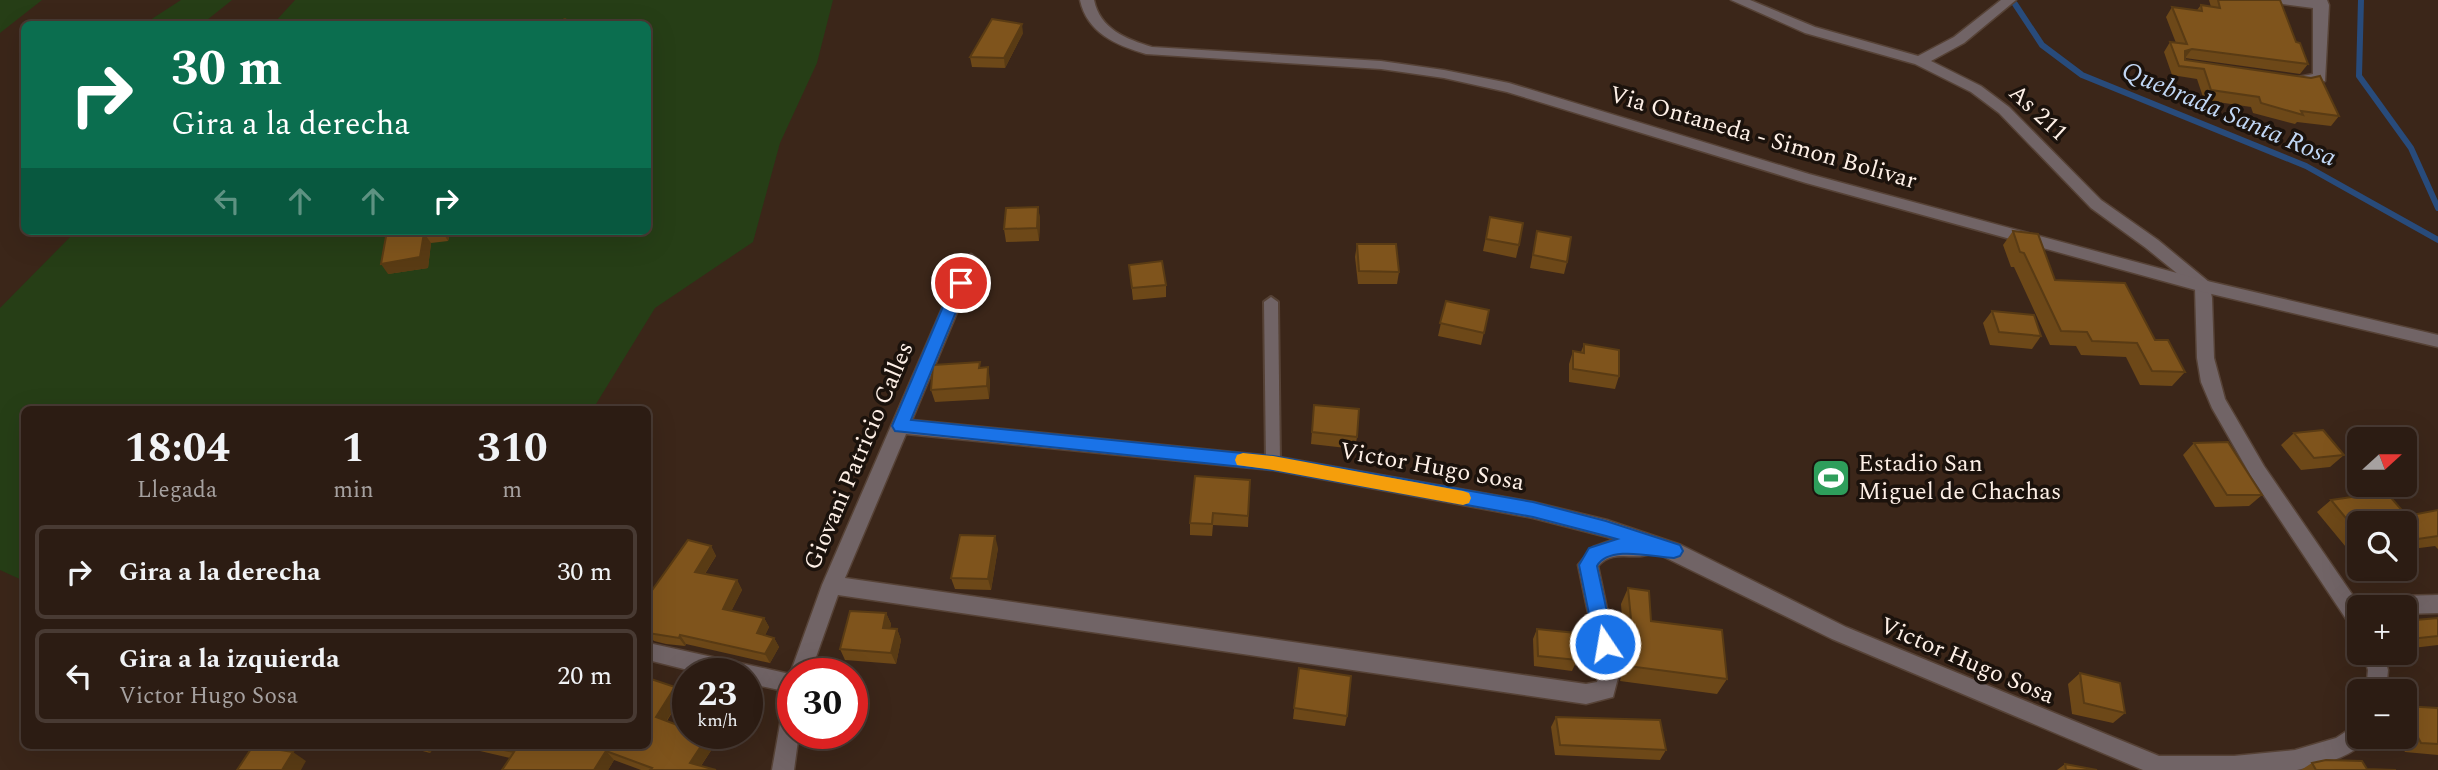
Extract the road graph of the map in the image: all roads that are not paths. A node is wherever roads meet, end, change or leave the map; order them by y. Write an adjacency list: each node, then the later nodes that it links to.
1 (1087, 0): 9 (street, Via Ontaneda - Simon Bolivar)
2 (1738, 0): 6 (street, As 211)
3 (2009, 0): 6 (street)
4 (2283, 0): 5 (street)
5 (2321, 3): 7 (street)
6 (1920, 61): 9 (street, As 211)
7 (2278, 78)
8 (971, 260): 12 (street, Giovani Patricio Calles)
9 (2203, 286): 11 (street, Via Ontaneda - Simon Bolivar); 16 (street)
10 (1271, 302): 13 (lane)
11 (2438, 341)
12 (900, 426): 13 (street, Victor Hugo Sosa); 15 (street, Giovani Patricio Calles)
13 (1273, 463): 14 (street, Victor Hugo Sosa)
14 (1674, 551): 15 (street); 24 (street, Victor Hugo Sosa)
15 (832, 585): 21 (street, Giovani Patricio Calles)
16 (2347, 604)
17 (2438, 604): 18 (street)
18 (2417, 606)
19 (653, 653): 20 (street)
20 (675, 658)
21 (806, 658)
22 (2347, 744): 24 (street)
23 (786, 749): 25 (street)
24 (2160, 768)
25 (783, 770)

